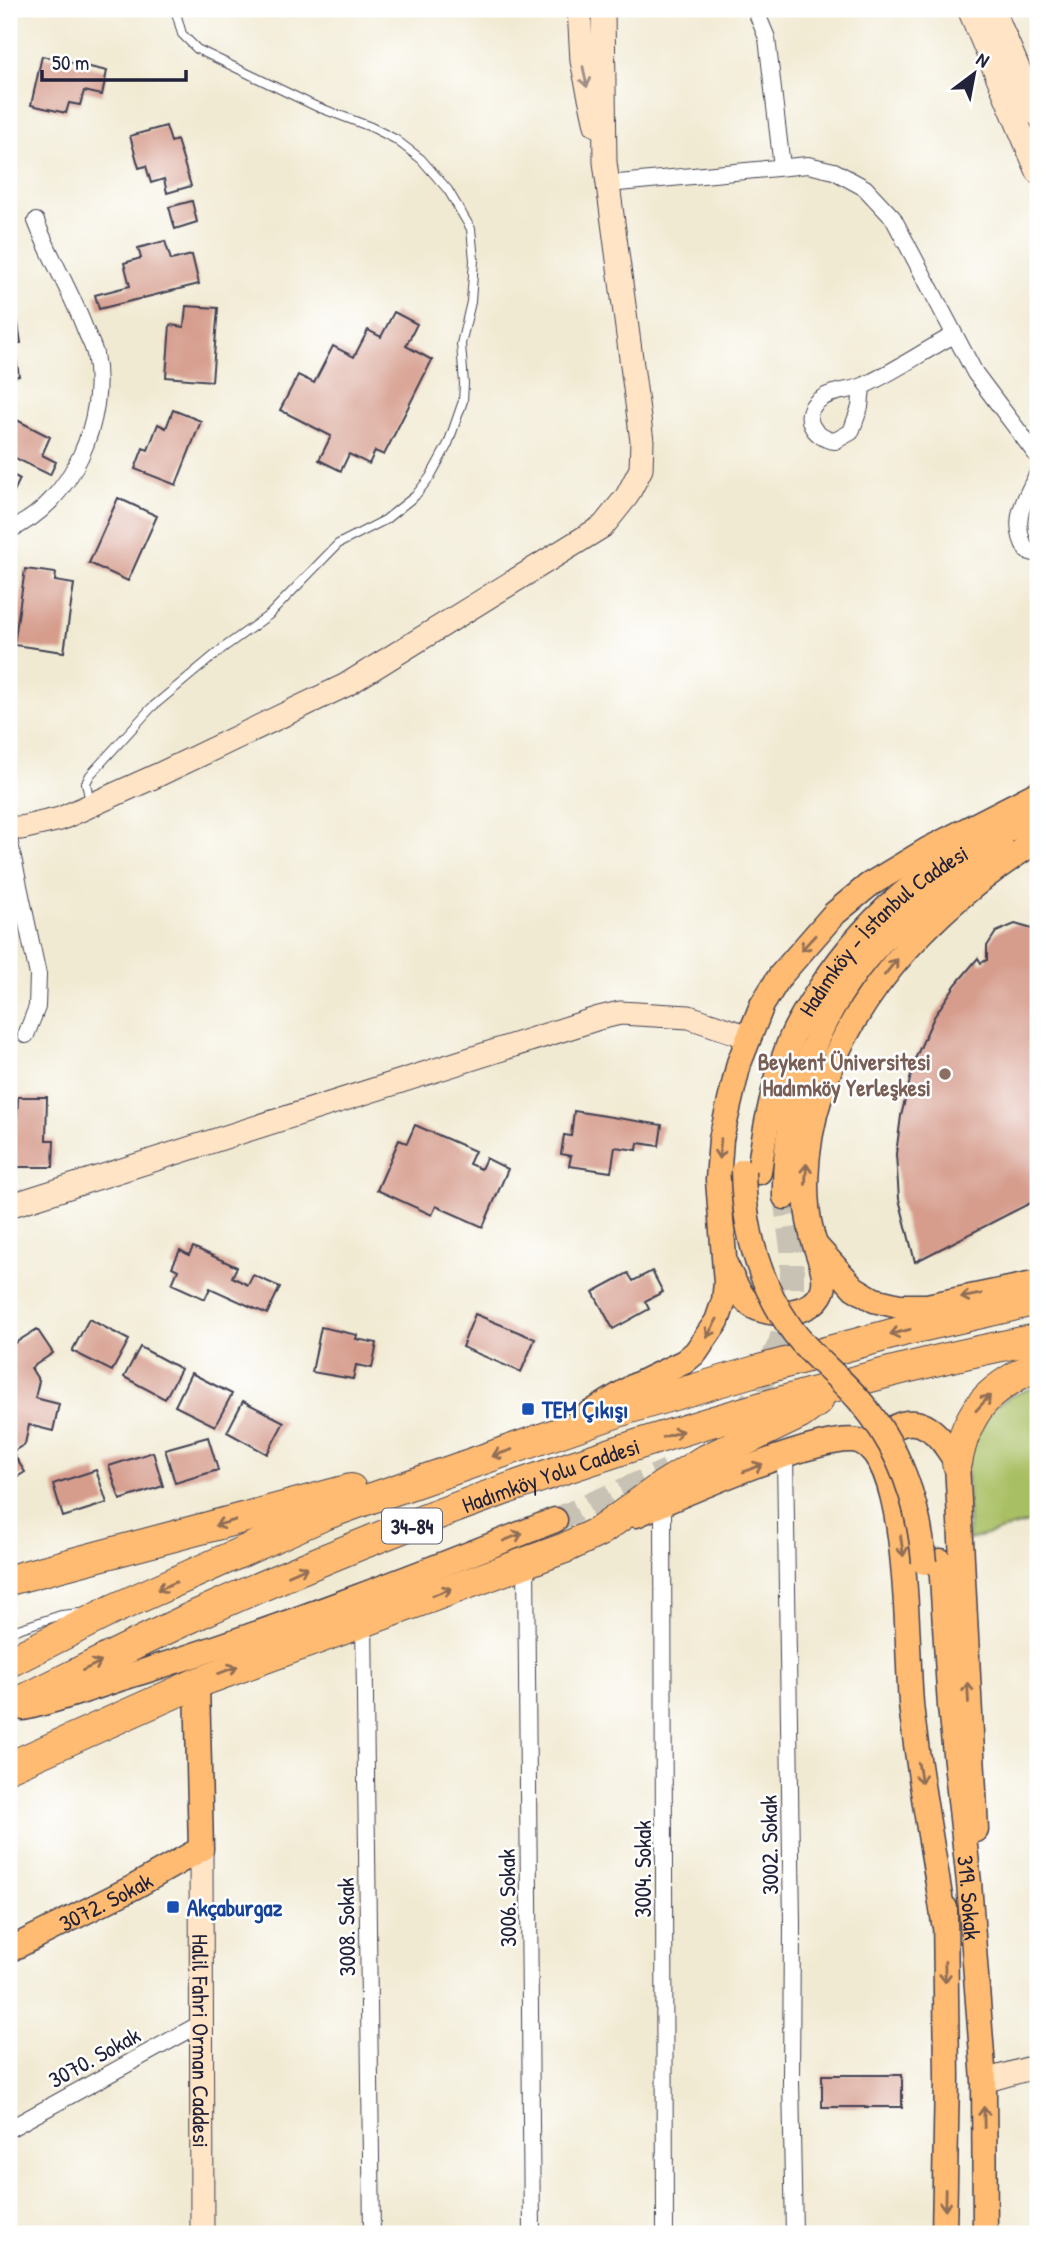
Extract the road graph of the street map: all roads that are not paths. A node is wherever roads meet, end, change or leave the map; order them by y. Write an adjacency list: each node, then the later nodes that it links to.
1 (175, 9): 19 (lane)
2 (579, 9): 10 (street, one-way to 10)
3 (603, 9): 10 (street)
4 (970, 9): 9 (street)
5 (993, 9): 7 (street)
6 (758, 10): 8 (street)
7 (1038, 115)
8 (782, 167): 10 (street); 12 (street)
9 (1038, 172)
10 (607, 173): 19 (street)
11 (36, 221): 16 (street)
12 (954, 335): 13 (street); 14 (street)
13 (862, 387)
14 (1038, 457)
15 (1038, 473): 17 (street)
16 (9, 530)
17 (1038, 554)
18 (1038, 793): 25 (main road, Hadımköy - İstanbul Caddesi)
19 (90, 805): 21 (street)
20 (1038, 820): 28 (main road, Hadımköy - İstanbul Caddesi)
21 (9, 828)
22 (1038, 828): 29 (main road)
23 (9, 839): 26 (street)
24 (1038, 840): 31 (main road, one-way to 24)
25 (897, 868): 27 (main road, one-way to 27); 28 (main road, Hadımköy - İstanbul Caddesi)
26 (26, 1035)
27 (749, 1037): 30 (street); 32 (main road, one-way to 32)
28 (751, 1171): 46 (main road)
29 (785, 1197)
30 (9, 1206)
31 (813, 1242): 32 (main road); 33 (main road, one-way to 31)
32 (724, 1262): 38 (main road, one-way to 38)
33 (1038, 1283)
34 (1038, 1300): 38 (highway, Hadımköy Yolu Caddesi / 34-84, one-way to 38)
35 (1038, 1339): 37 (highway, Hadımköy Yolu Caddesi / 34-84)
36 (1038, 1365): 41 (highway, one-way to 36)
37 (831, 1388): 45 (highway); 54 (highway, Hadımköy Yolu Caddesi / 34-84, one-way to 37)
38 (567, 1430): 42 (highway, Hadımköy Yolu Caddesi / 34-84, one-way to 42)
39 (875, 1454): 40 (main road); 41 (main road); 58 (main road, one-way to 58)
40 (785, 1455): 43 (main road, one-way to 40); 68 (street, 3002. Sokak)
41 (957, 1463): 57 (main road, one-way to 41)
42 (434, 1478): 48 (highway, one-way to 48); 49 (highway, Hadımköy Yolu Caddesi / 34-84, one-way to 49)
43 (663, 1503): 45 (main road); 67 (street, 3004. Sokak)
44 (555, 1520): 54 (main road, one-way to 44)
45 (600, 1531): 47 (highway)
46 (932, 1561): 57 (main road, 319. Sokak); 58 (main road, 319. Sokak)
47 (526, 1562): 50 (highway, one-way to 47); 66 (street, 3006. Sokak)
48 (9, 1580)
49 (114, 1609): 51 (lane); 52 (highway, Hadımköy Yolu Caddesi / 34-84)
50 (364, 1620): 53 (highway, one-way to 50); 65 (street, 3008. Sokak)
51 (9, 1632)
52 (9, 1662)
53 (197, 1682): 55 (highway); 56 (main road, Halil Fahri Orman Caddesi)
54 (9, 1709)
55 (9, 1767)
56 (201, 1849): 59 (main road, 3072. Sokak); 60 (street, Halil Fahri Orman Caddesi)
57 (969, 1883): 62 (main road, 319. Sokak)
58 (944, 1923): 69 (main road, 319. Sokak, one-way to 69)
59 (9, 1950)
60 (200, 2024): 63 (street, 3070. Sokak); 64 (street, Halil Fahri Orman Caddesi)
61 (1038, 2066): 62 (street)
62 (984, 2081): 70 (main road, 319. Sokak, one-way to 62)
63 (9, 2129)
64 (202, 2234)
65 (372, 2234)
66 (532, 2234)
67 (665, 2234)
68 (794, 2234)
69 (944, 2234)
70 (985, 2234)

